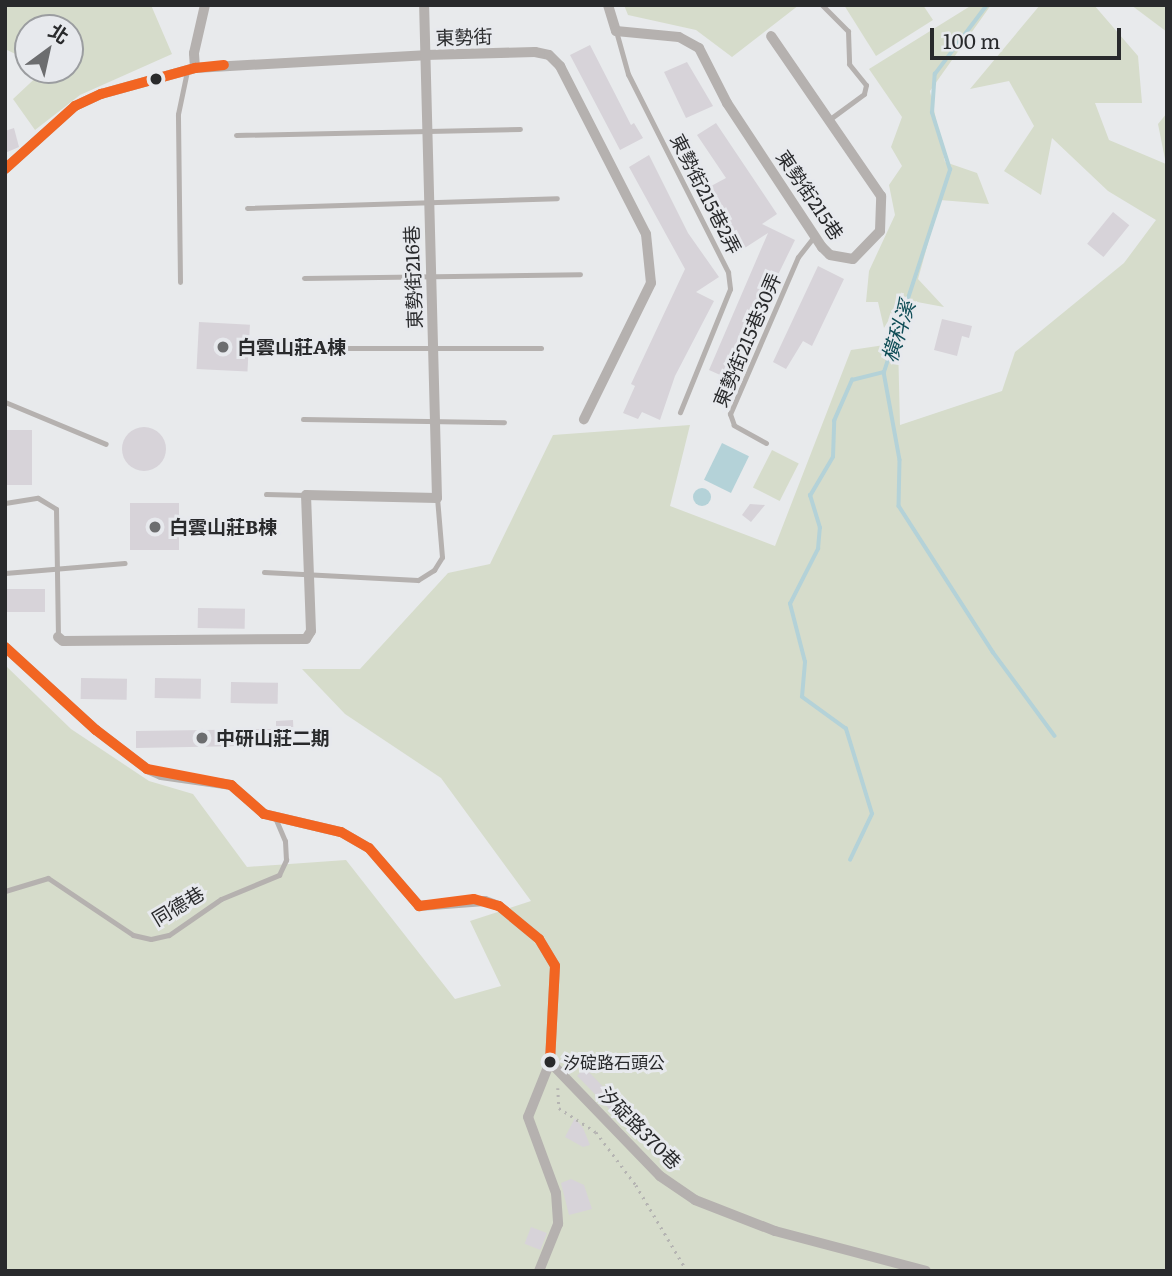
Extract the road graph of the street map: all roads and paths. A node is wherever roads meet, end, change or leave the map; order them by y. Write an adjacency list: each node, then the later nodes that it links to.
1 (205, 5): 8 (street)
2 (424, 5): 7 (street)
3 (608, 5): 5 (street)
4 (822, 5): 9 (lane)
5 (616, 31): 17 (street, 東勢街215巷); 26 (lane, 東勢街215巷2弄)
6 (771, 36): 9 (street, 東勢街215巷)
7 (425, 55): 8 (street, 東勢街); 11 (street, 東勢街216巷); 28 (street, 東勢街)
8 (191, 70): 13 (street, 東勢街); 21 (lane)
9 (830, 119): 17 (street, 東勢街215巷)
10 (520, 129): 11 (lane)
11 (427, 131): 12 (lane); 15 (street, 東勢街216巷)
12 (236, 135)
13 (5, 169)
14 (557, 198): 15 (lane)
15 (429, 202): 16 (lane); 19 (street, 東勢街216巷)
16 (247, 208)
17 (815, 235): 31 (lane, 東勢街215巷30弄)
18 (580, 274): 19 (lane)
19 (430, 276): 20 (lane); 23 (street, 東勢街216巷)
20 (304, 278)
21 (180, 282)
22 (301, 348): 23 (lane)
23 (432, 348): 24 (lane); 29 (street, 東勢街216巷)
24 (541, 348)
25 (5, 402): 32 (lane)
26 (680, 412)
27 (303, 419): 29 (lane)
28 (584, 419)
29 (434, 420): 30 (lane); 35 (street, 東勢街216巷)
30 (504, 422)
31 (766, 443)
32 (106, 444)
33 (266, 494): 34 (lane)
34 (306, 495): 35 (street); 41 (street)
35 (436, 498): 41 (lane)
36 (5, 503): 38 (lane)
37 (125, 563): 38 (lane)
38 (57, 569): 40 (lane); 42 (lane)
39 (264, 572): 41 (lane)
40 (5, 573)
41 (310, 574): 42 (street)
42 (58, 637)
43 (5, 647): 44 (street)
44 (275, 818): 45 (lane, 同德巷); 46 (street)
45 (5, 891)
46 (550, 1062): 48 (street); 50 (street, 汐碇路370巷)
47 (559, 1084): 49 (path)
48 (539, 1271)
49 (687, 1271)
50 (926, 1271)

